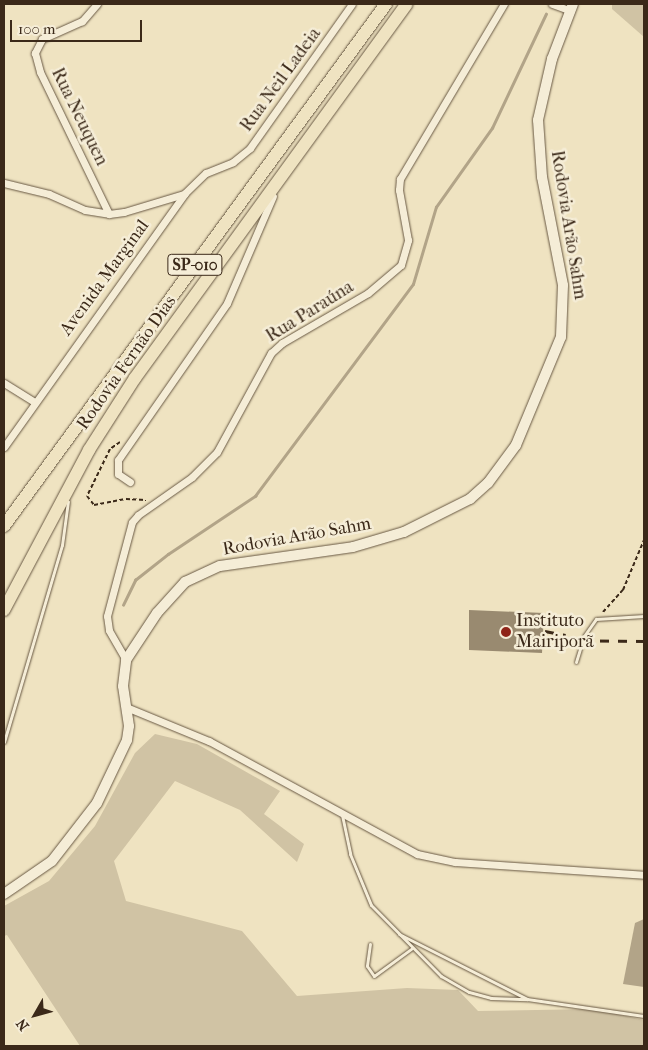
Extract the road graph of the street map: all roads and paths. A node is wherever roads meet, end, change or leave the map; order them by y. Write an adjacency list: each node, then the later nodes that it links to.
1 (97, 4): 12 (street, Rua Neuquen)
2 (352, 4): 8 (street, Rua Neil Ladeia)
3 (386, 4): 18 (highway, Rodovia Fernão Dias / SP-010)
4 (407, 4): 9 (highway, Rodovia Fernão Dias / SP-010)
5 (504, 4): 23 (street, Rua Paraúna)
6 (552, 4): 7 (street)
7 (572, 7): 23 (street, Rodovia Arão Sahm)
8 (250, 148): 11 (street, Avenida Marginal)
9 (280, 180): 16 (street); 17 (highway, Rodovia Fernão Dias / SP-010)
10 (4, 183): 12 (street)
11 (185, 194): 12 (street); 14 (street, Avenida Marginal)
12 (109, 214)
13 (4, 382): 14 (street)
14 (35, 402): 15 (street, Avenida Marginal)
15 (4, 447)
16 (130, 482)
17 (70, 487): 20 (highway, Rodovia Fernão Dias / SP-010); 26 (lane)
18 (4, 526)
19 (644, 540): 22 (path)
20 (4, 610)
21 (644, 616): 22 (lane)
22 (596, 619): 24 (lane)
23 (126, 660): 25 (street, Rodovia Arão Sahm)
24 (576, 662)
25 (126, 707): 27 (street); 29 (street, Rodovia Arão Sahm)
26 (4, 742)
27 (340, 810): 28 (street); 30 (lane)
28 (644, 875)
29 (4, 894)
30 (396, 933): 32 (lane); 33 (lane)
31 (370, 944): 32 (lane)
32 (411, 950): 33 (lane)
33 (528, 1000): 34 (lane)
34 (644, 1016)

